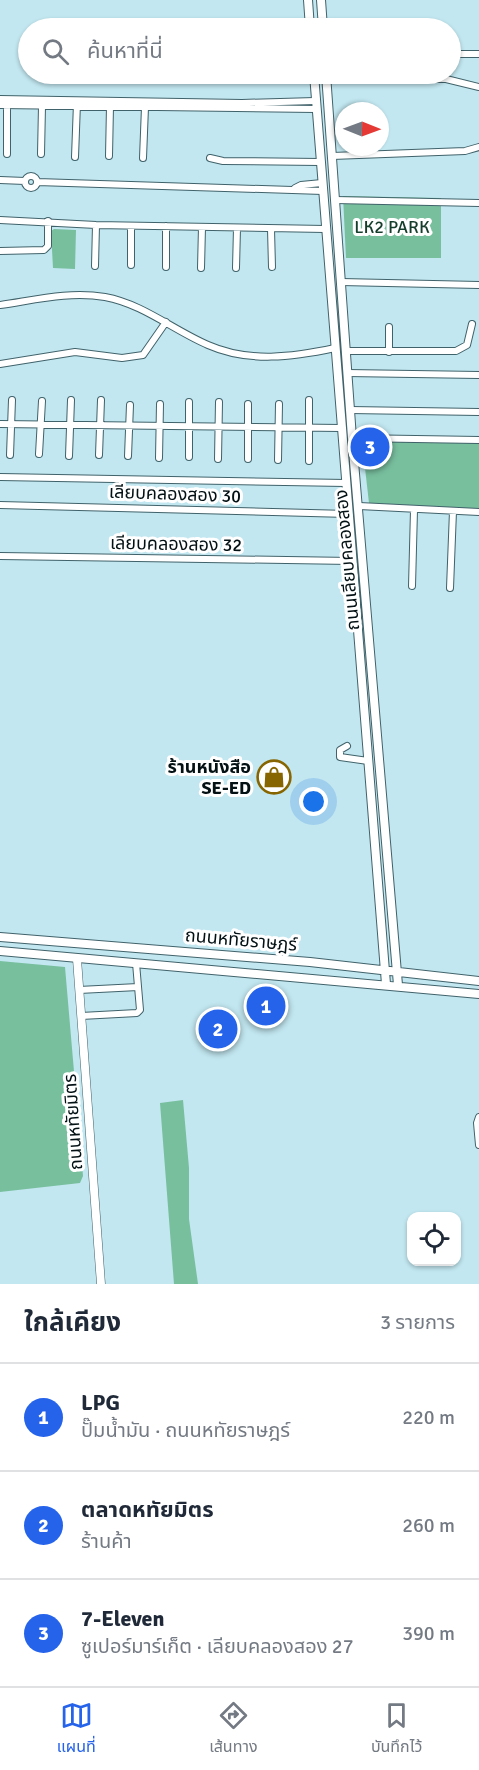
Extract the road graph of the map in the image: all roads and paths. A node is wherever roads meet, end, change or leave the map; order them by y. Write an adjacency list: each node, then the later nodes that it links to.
1 (308, 0): 3 (main road)
2 (321, 0): 4 (main road)
3 (309, 18)
4 (322, 18)
5 (461, 54): 6 (street)
6 (479, 54)
7 (461, 83): 10 (street)
8 (315, 84): 14 (main road, ถนนเลียบคลองสอง)
9 (327, 84): 22 (main road, ถนนเลียบคลองสอง)
10 (479, 87)
11 (3, 102): 12 (street); 15 (street); 19 (street)
12 (78, 102): 13 (street); 15 (street); 16 (street); 23 (street)
13 (190, 105): 14 (street); 17 (street)
14 (316, 105): 26 (main road, ถนนเลียบคลองสอง)
15 (42, 106): 20 (street)
16 (110, 106): 17 (street); 21 (street)
17 (145, 107): 24 (street)
18 (479, 147): 22 (street)
19 (7, 154)
20 (41, 154)
21 (108, 156)
22 (332, 156): 29 (main road, ถนนเลียบคลองสอง)
23 (75, 157)
24 (143, 158)
25 (210, 158): 26 (street)
26 (320, 162): 28 (main road, ถนนเลียบคลองสอง)
27 (0, 180): 28 (street)
28 (322, 187): 39 (main road, ถนนเลียบคลองสอง)
29 (335, 200): 30 (street); 47 (main road, ถนนเลียบคลองสอง)
30 (479, 203)
31 (0, 220): 32 (street)
32 (48, 221): 33 (street); 40 (street)
33 (96, 225): 34 (street); 42 (street)
34 (131, 226): 35 (street); 41 (street)
35 (166, 226): 36 (street); 43 (street)
36 (202, 227): 37 (street); 45 (street)
37 (237, 228): 38 (street); 46 (street)
38 (271, 229): 39 (street); 44 (street)
39 (326, 229): 53 (main road, ถนนเลียบคลองสอง)
40 (0, 251)
41 (130, 265)
42 (95, 266)
43 (166, 267)
44 (272, 267)
45 (201, 268)
46 (236, 268)
47 (341, 282): 48 (street); 54 (main road, ถนนเลียบคลองสอง)
48 (478, 284)
49 (0, 305): 50 (street)
50 (166, 322): 53 (street); 56 (street)
51 (472, 324): 55 (street)
52 (389, 327): 55 (street)
53 (335, 348): 84 (main road, ถนนเลียบคลองสอง)
54 (346, 351): 55 (street); 57 (main road, ถนนเลียบคลองสอง)
55 (389, 352)
56 (0, 364)
57 (347, 373): 58 (street); 70 (main road, ถนนเลียบคลองสอง)
58 (479, 375)
59 (12, 399): 73 (street)
60 (42, 400): 74 (street)
61 (71, 400): 75 (street)
62 (101, 400): 76 (street)
63 (309, 400): 83 (street)
64 (189, 402): 79 (street)
65 (219, 402): 80 (street)
66 (160, 404): 78 (street)
67 (249, 404): 81 (street)
68 (279, 404): 82 (street)
69 (130, 405): 77 (street)
70 (350, 410): 71 (street); 85 (main road, ถนนเลียบคลองสอง)
71 (479, 412)
72 (0, 424): 73 (street)
73 (11, 424): 74 (street); 88 (street)
74 (40, 425): 75 (street); 87 (street)
75 (70, 425): 76 (street); 90 (street)
76 (101, 426): 77 (street); 89 (street)
77 (130, 426): 78 (street); 91 (street)
78 (160, 427): 79 (street); 93 (street)
79 (189, 427): 80 (street); 92 (street)
80 (219, 427): 81 (street); 94 (street)
81 (248, 428): 82 (street); 95 (street)
82 (279, 428): 83 (street); 96 (street)
83 (309, 428): 84 (street); 97 (street)
84 (342, 428): 99 (main road, ถนนเลียบคลองสอง)
85 (352, 438): 86 (street); 101 (main road, ถนนเลียบคลองสอง)
86 (479, 440)
87 (39, 454)
88 (10, 455)
89 (99, 455)
90 (69, 456)
91 (128, 456)
92 (189, 457)
93 (159, 458)
94 (218, 459)
95 (248, 459)
96 (278, 460)
97 (309, 461)
98 (0, 477): 99 (street)
99 (346, 483): 105 (main road, ถนนเลียบคลองสอง)
100 (0, 506): 105 (street, เลียบคลองสอง 30)
101 (358, 506): 102 (street); 110 (main road, ถนนเลียบคลองสอง)
102 (414, 510): 103 (street); 108 (street)
103 (453, 511): 104 (street); 109 (street)
104 (479, 512)
105 (348, 514): 107 (main road, ถนนเลียบคลองสอง)
106 (0, 556): 107 (street, เลียบคลองสอง 32)
107 (352, 561): 111 (main road, ถนนเลียบคลองสอง)
108 (412, 586)
109 (450, 588)
110 (373, 668): 111 (main road); 118 (main road, ถนนเลียบคลองสอง)
111 (360, 670): 113 (main road, ถนนเลียบคลองสอง)
112 (347, 746): 113 (street)
113 (368, 761): 116 (main road, ถนนเลียบคลองสอง)
114 (0, 937): 115 (main road, ถนนหทัยราษฎร์)
115 (76, 945): 119 (main road); 121 (main road, ถนนหทัยราษฎร์)
116 (384, 948): 121 (main road); 122 (main road, ถนนเลียบคลองสอง)
117 (0, 951): 119 (main road, ถนนหทัยราษฎร์)
118 (395, 954): 123 (main road, ถนนเลียบคลองสอง); 124 (main road)
119 (77, 959): 120 (main road, ถนนหทัยราษฎร์); 129 (street, ถนนหทัยมิตร)
120 (136, 963): 126 (main road, ถนนหทัยราษฎร์); 128 (street)
121 (368, 967): 122 (main road, ถนนหทัยราษฎร์)
122 (387, 970): 123 (main road, ถนนหทัยราษฎร์); 126 (main road, ถนนเลียบคลองสอง)
123 (398, 972): 124 (main road, ถนนหทัยราษฎร์); 127 (main road, ถนนเลียบคลองสอง)
124 (410, 973): 125 (main road, ถนนหทัยราษฎร์)
125 (479, 981)
126 (386, 984): 127 (main road, ถนนหทัยราษฎร์)
127 (398, 985): 130 (main road, ถนนหทัยราษฎร์)
128 (138, 987): 129 (street); 131 (street)
129 (79, 990): 131 (street, ถนนหทัยมิตร)
130 (479, 994)
131 (81, 1016): 135 (street, ถนนหทัยมิตร)
132 (479, 1117): 133 (street)
133 (478, 1125): 134 (street)
134 (479, 1145)
135 (101, 1284)

